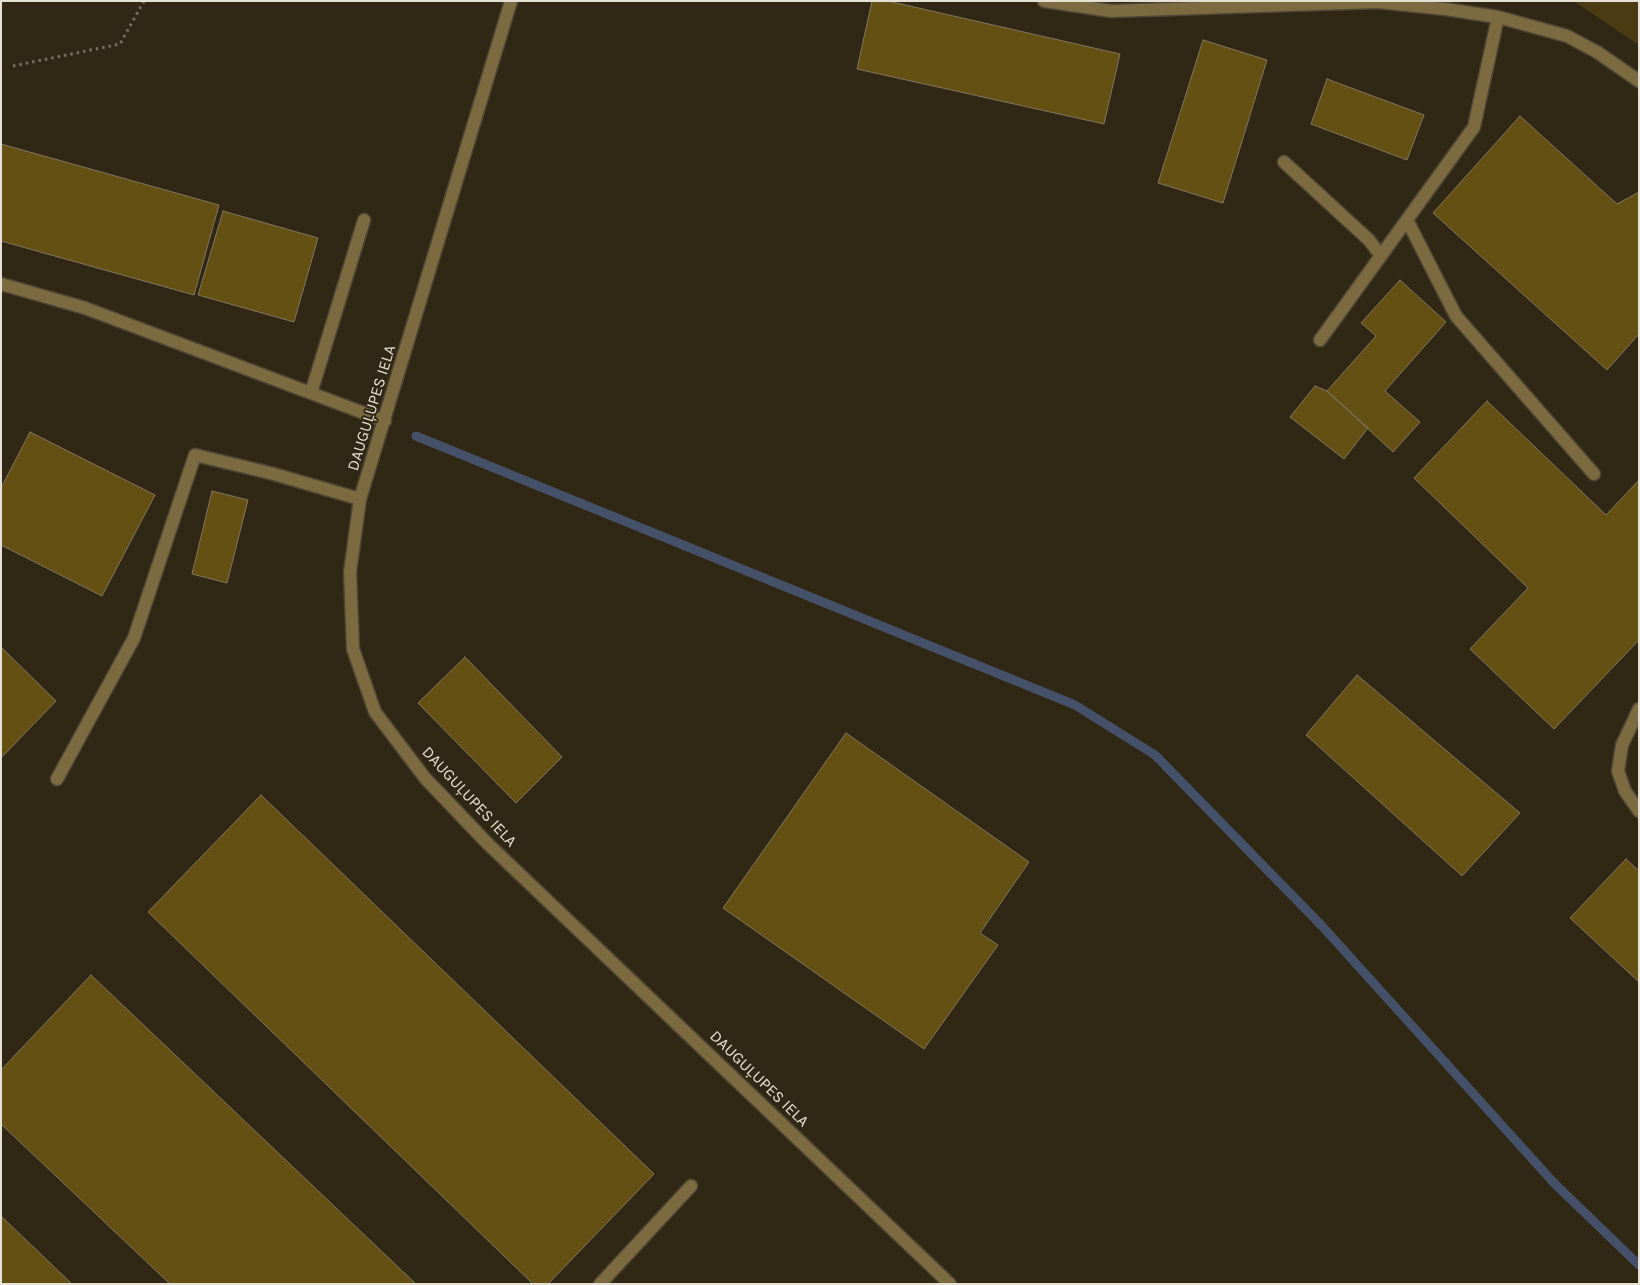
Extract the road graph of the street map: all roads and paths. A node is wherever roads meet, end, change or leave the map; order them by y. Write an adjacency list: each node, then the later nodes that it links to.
1 (144, 1): 5 (path)
2 (511, 1): 14 (street, DAUGUĻUPES IELA)
3 (1044, 1): 4 (street)
4 (1498, 17): 6 (street); 9 (street)
5 (13, 66)
6 (1639, 82)
7 (1284, 162): 10 (street)
8 (364, 220): 13 (street)
9 (1407, 220): 10 (street); 15 (street)
10 (1381, 256): 12 (street)
11 (1, 284): 13 (street)
12 (1320, 340)
13 (310, 393): 14 (street)
14 (385, 421): 16 (street, DAUGUĻUPES IELA)
15 (1594, 474)
16 (360, 499): 18 (street); 22 (street, DAUGUĻUPES IELA)
17 (1639, 709): 19 (street)
18 (57, 779)
19 (1639, 811)
20 (691, 1186): 21 (street)
21 (600, 1284)
22 (950, 1284)

